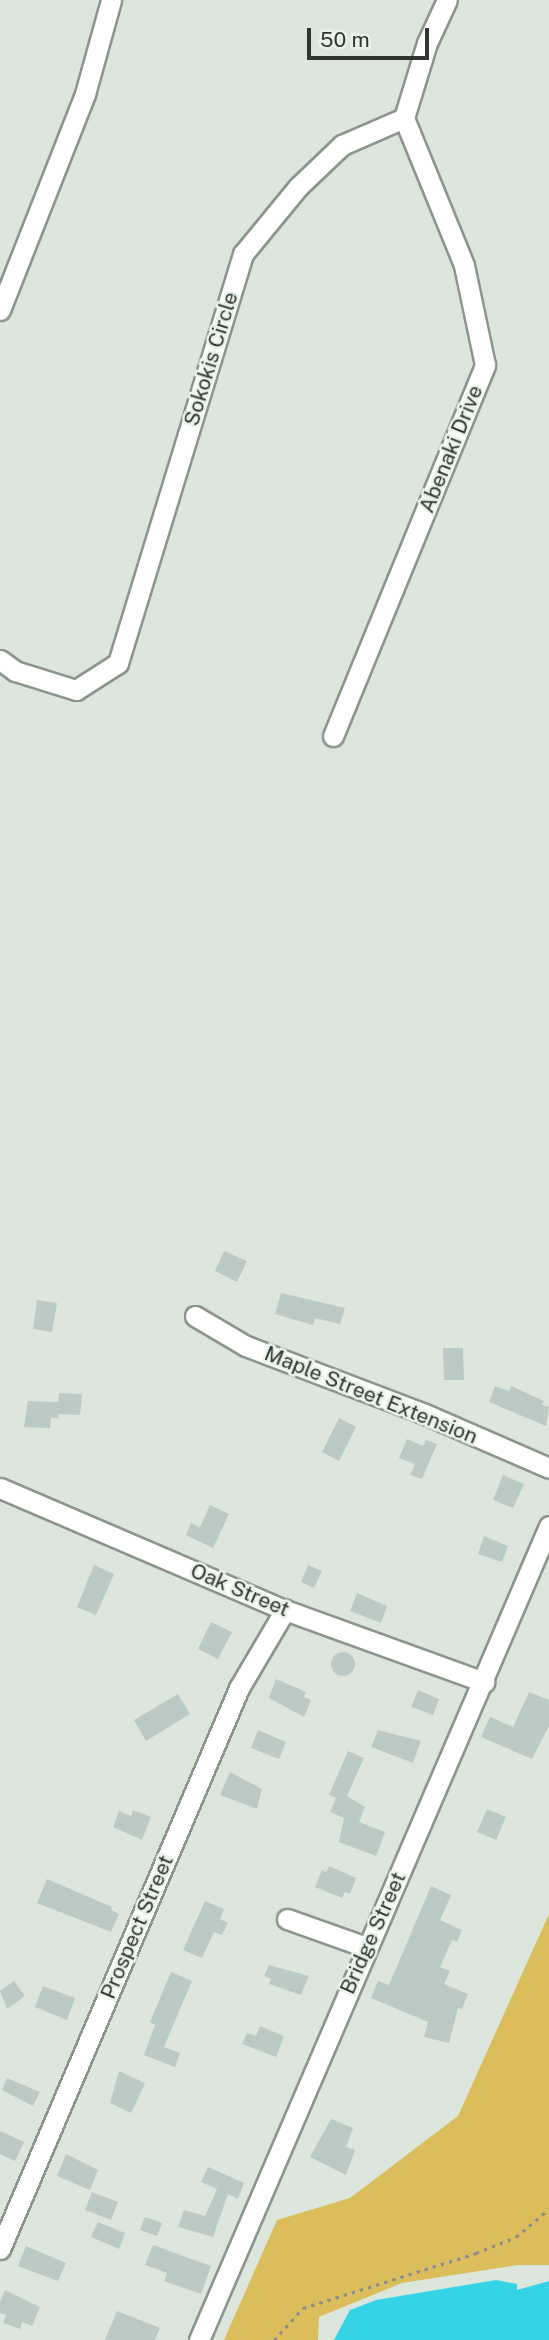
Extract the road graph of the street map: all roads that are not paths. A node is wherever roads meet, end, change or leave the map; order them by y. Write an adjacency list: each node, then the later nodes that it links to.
1 (110, 0): 4 (street)
2 (447, 0): 3 (street)
3 (404, 117): 5 (street, Sokokis Circle); 6 (street, Abenaki Drive)
4 (0, 310)
5 (0, 660)
6 (333, 736)
7 (195, 1317): 8 (street, Maple Street Extension)
8 (549, 1468)
9 (0, 1488): 11 (street, Oak Street)
10 (549, 1526): 12 (street, Bridge Street)
11 (285, 1610): 12 (street, Oak Street); 15 (street, Prospect Street)
12 (484, 1682): 14 (street, Bridge Street)
13 (287, 1919): 14 (street)
14 (366, 1947): 16 (street, Bridge Street)
15 (0, 2249)
16 (199, 2340)

